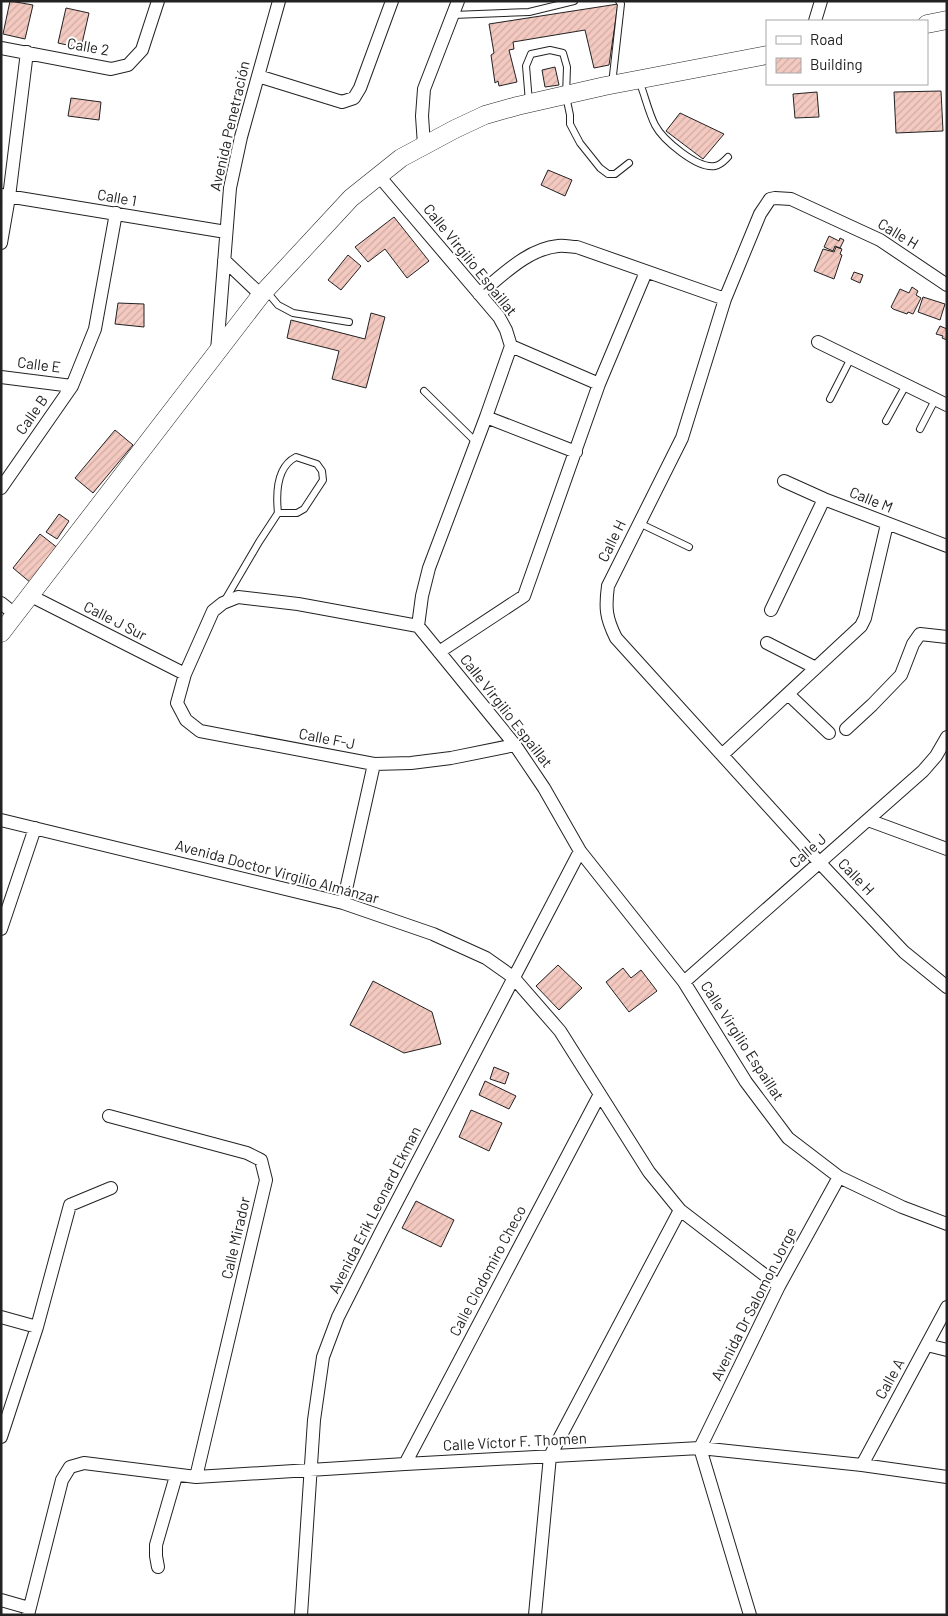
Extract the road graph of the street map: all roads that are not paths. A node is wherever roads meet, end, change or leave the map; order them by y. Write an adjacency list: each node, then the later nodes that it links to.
1 (158, 1): 13 (street, Calle 2)
2 (279, 1): 15 (street, Avenida Penetración)
3 (392, 1): 15 (street)
4 (458, 1): 8 (street)
5 (574, 1): 8 (lane)
6 (619, 1): 17 (lane)
7 (821, 1): 9 (street)
8 (453, 15): 20 (street)
9 (815, 20)
10 (947, 20): 11 (main road)
11 (928, 24)
12 (1, 48): 13 (street, Calle 2)
13 (27, 52): 24 (street)
14 (766, 55): 16 (main road)
15 (258, 76): 26 (street, Avenida Penetración)
16 (638, 80): 17 (main road); 21 (lane)
17 (612, 85): 18 (main road)
18 (566, 96): 19 (main road); 19 (lane); 22 (lane)
19 (529, 104): 20 (main road)
20 (424, 146): 23 (main road)
21 (728, 157)
22 (629, 163)
23 (379, 176): 31 (main road); 32 (street, Calle Virgilio Espaillat)
24 (5, 196): 25 (street, Calle 1); 27 (street)
25 (116, 213): 26 (street, Calle 1); 42 (street)
26 (226, 232): 28 (street, Avenida Penetración)
27 (1, 243)
28 (224, 260): 31 (street); 37 (street, Avenida Penetración)
29 (646, 272): 32 (street); 33 (street); 40 (street)
30 (947, 285): 33 (street, Calle H)
31 (263, 293): 34 (lane); 37 (main road)
32 (480, 294): 36 (street, Calle Virgilio Espaillat)
33 (725, 299): 55 (street, Calle H)
34 (349, 322)
35 (818, 342): 38 (street)
36 (510, 346): 40 (street); 46 (street)
37 (217, 351): 59 (main road)
38 (851, 358): 41 (street); 44 (lane)
39 (1, 377): 42 (street, Calle E)
40 (599, 384): 50 (street)
41 (906, 385): 45 (street); 47 (lane)
42 (72, 386): 52 (street, Calle B)
43 (424, 391): 49 (lane)
44 (830, 399)
45 (941, 403): 48 (lane)
46 (486, 417): 49 (street); 50 (street)
47 (886, 421)
48 (920, 429)
49 (477, 443): 64 (street)
50 (576, 452): 68 (street)
51 (784, 481): 53 (street, Calle M)
52 (1, 488)
53 (824, 499): 56 (street, Calle M); 62 (street)
54 (278, 513): 54 (lane); 61 (lane)
55 (639, 523): 58 (lane); 76 (street, Calle H)
56 (887, 524): 57 (street, Calle M); 69 (street)
57 (947, 546)
58 (689, 547)
59 (31, 596): 63 (main road); 70 (street, Calle J Sur)
60 (1, 603): 63 (street)
61 (223, 603): 64 (street); 70 (street)
62 (771, 610)
63 (16, 615): 65 (main road)
64 (418, 626): 68 (street, Calle Virgilio Espaillat)
65 (1, 633)
66 (947, 637): 72 (street)
67 (767, 643): 69 (street)
68 (439, 652): 75 (street, Calle Virgilio Espaillat)
69 (816, 668): 71 (street)
70 (185, 674): 77 (street, Calle F-J)
71 (788, 694): 73 (street); 76 (street)
72 (846, 729)
73 (829, 733)
74 (947, 737): 79 (street, Calle J)
75 (515, 745): 77 (street, Calle F-J); 82 (street, Calle Virgilio Espaillat)
76 (723, 754): 83 (street, Calle H)
77 (374, 764): 84 (street)
78 (1, 820): 80 (street, Avenida Doctor Virgilio Almánzar)
79 (868, 820): 81 (street); 83 (street, Calle J)
80 (35, 828): 84 (street, Avenida Doctor Virgilio Almánzar); 85 (street)
81 (947, 849)
82 (580, 850): 86 (street, Avenida Erik Leonard Ekman); 87 (street, Calle Virgilio Espaillat)
83 (819, 862): 87 (street, Calle J); 88 (street, Calle H)
84 (343, 903): 86 (street, Avenida Doctor Virgilio Almánzar)
85 (1, 929)
86 (513, 977): 89 (street, Avenida Doctor Virgilio Almánzar); 106 (street, Avenida Erik Leonard Ekman)
87 (684, 982): 91 (street, Calle Virgilio Espaillat)
88 (947, 987)
89 (600, 1094): 93 (street, Avenida Doctor Virgilio Almánzar); 104 (street, Calle Clodomiro Checo)
90 (109, 1116): 108 (street, Calle Mirador)
91 (839, 1177): 94 (street, Calle Virgilio Espaillat); 95 (street, Avenida Dr Salomon Jorge)
92 (111, 1188): 98 (street)
93 (680, 1210): 95 (street, Avenida Doctor Virgilio Almánzar); 103 (street)
94 (947, 1224)
95 (778, 1286): 102 (street, Avenida Dr Salomon Jorge)
96 (947, 1307): 99 (street, Calle A)
97 (1, 1317): 98 (street)
98 (37, 1327): 101 (street)
99 (927, 1344): 100 (street); 105 (street, Calle A)
100 (947, 1350)
101 (1, 1437)
102 (700, 1448): 103 (street, Calle Víctor F. Thomen); 105 (street, Calle Víctor F. Thomen); 115 (street)
103 (550, 1456): 104 (street, Calle Víctor F. Thomen); 114 (street)
104 (405, 1464): 106 (street, Calle Víctor F. Thomen)
105 (862, 1465): 109 (street, Calle Víctor F. Thomen)
106 (310, 1471): 108 (street, Calle Víctor F. Thomen); 113 (street, Avenida Erik Leonard Ekman)
107 (176, 1476): 108 (street, Calle Víctor F. Thomen); 110 (street); 112 (street, Calle Víctor F. Thomen)
108 (196, 1477)
109 (947, 1477)
110 (158, 1567)
111 (1, 1600): 112 (street)
112 (29, 1611)
113 (300, 1615)
114 (535, 1615)
115 (750, 1615)

